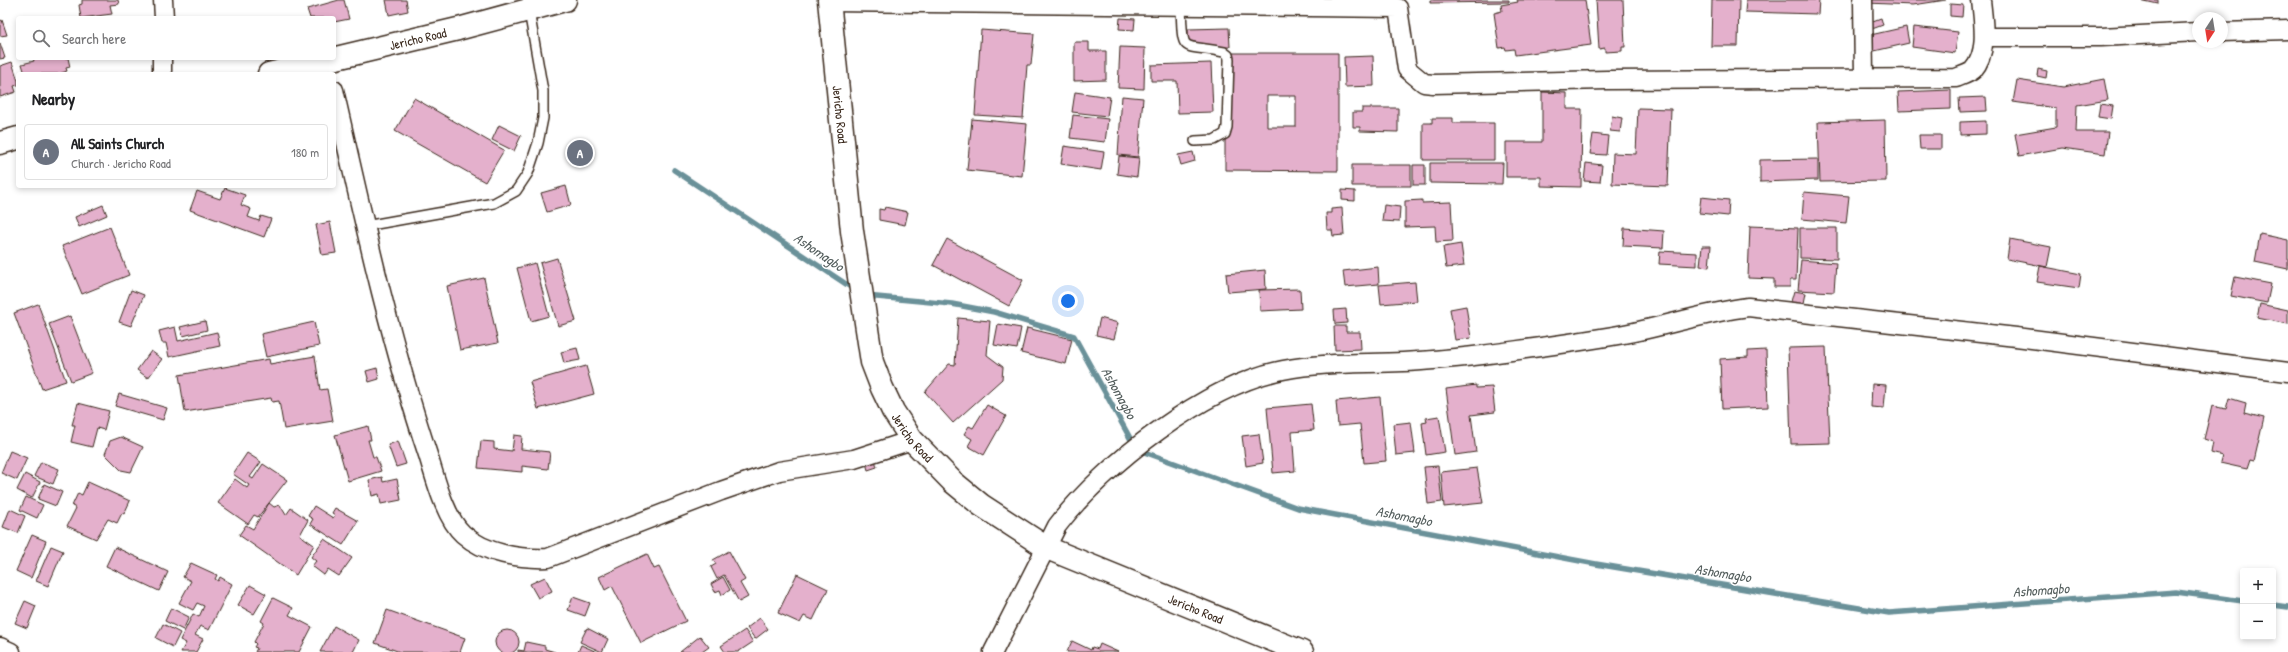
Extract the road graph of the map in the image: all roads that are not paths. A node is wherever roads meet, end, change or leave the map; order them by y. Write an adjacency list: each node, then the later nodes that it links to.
1 (163, 0): 9 (street)
2 (565, 0): 8 (street, Jericho Road)
3 (1863, 0): 18 (street)
4 (1981, 0): 13 (street)
5 (829, 1): 7 (street); 25 (street, Jericho Road)
6 (1400, 4): 7 (street); 18 (street)
7 (1181, 6): 21 (lane)
8 (529, 11): 15 (street, Jericho Road); 23 (lane)
9 (164, 16)
10 (2288, 30): 12 (street)
11 (2192, 32): 13 (street)
12 (2228, 32)
13 (1984, 37): 18 (street)
14 (162, 60): 16 (street)
15 (329, 67): 17 (street, Jericho Road)
16 (162, 72)
17 (286, 72)
18 (1864, 78)
19 (336, 99): 23 (street)
20 (16, 138): 22 (street)
21 (1195, 141)
22 (0, 142)
23 (365, 226): 25 (street)
24 (2288, 372): 26 (street)
25 (912, 440): 26 (street, Jericho Road)
26 (1047, 548): 29 (street); 30 (street, Jericho Road)
27 (0, 647): 28 (street)
28 (11, 652)
29 (993, 652)
30 (1302, 652)

